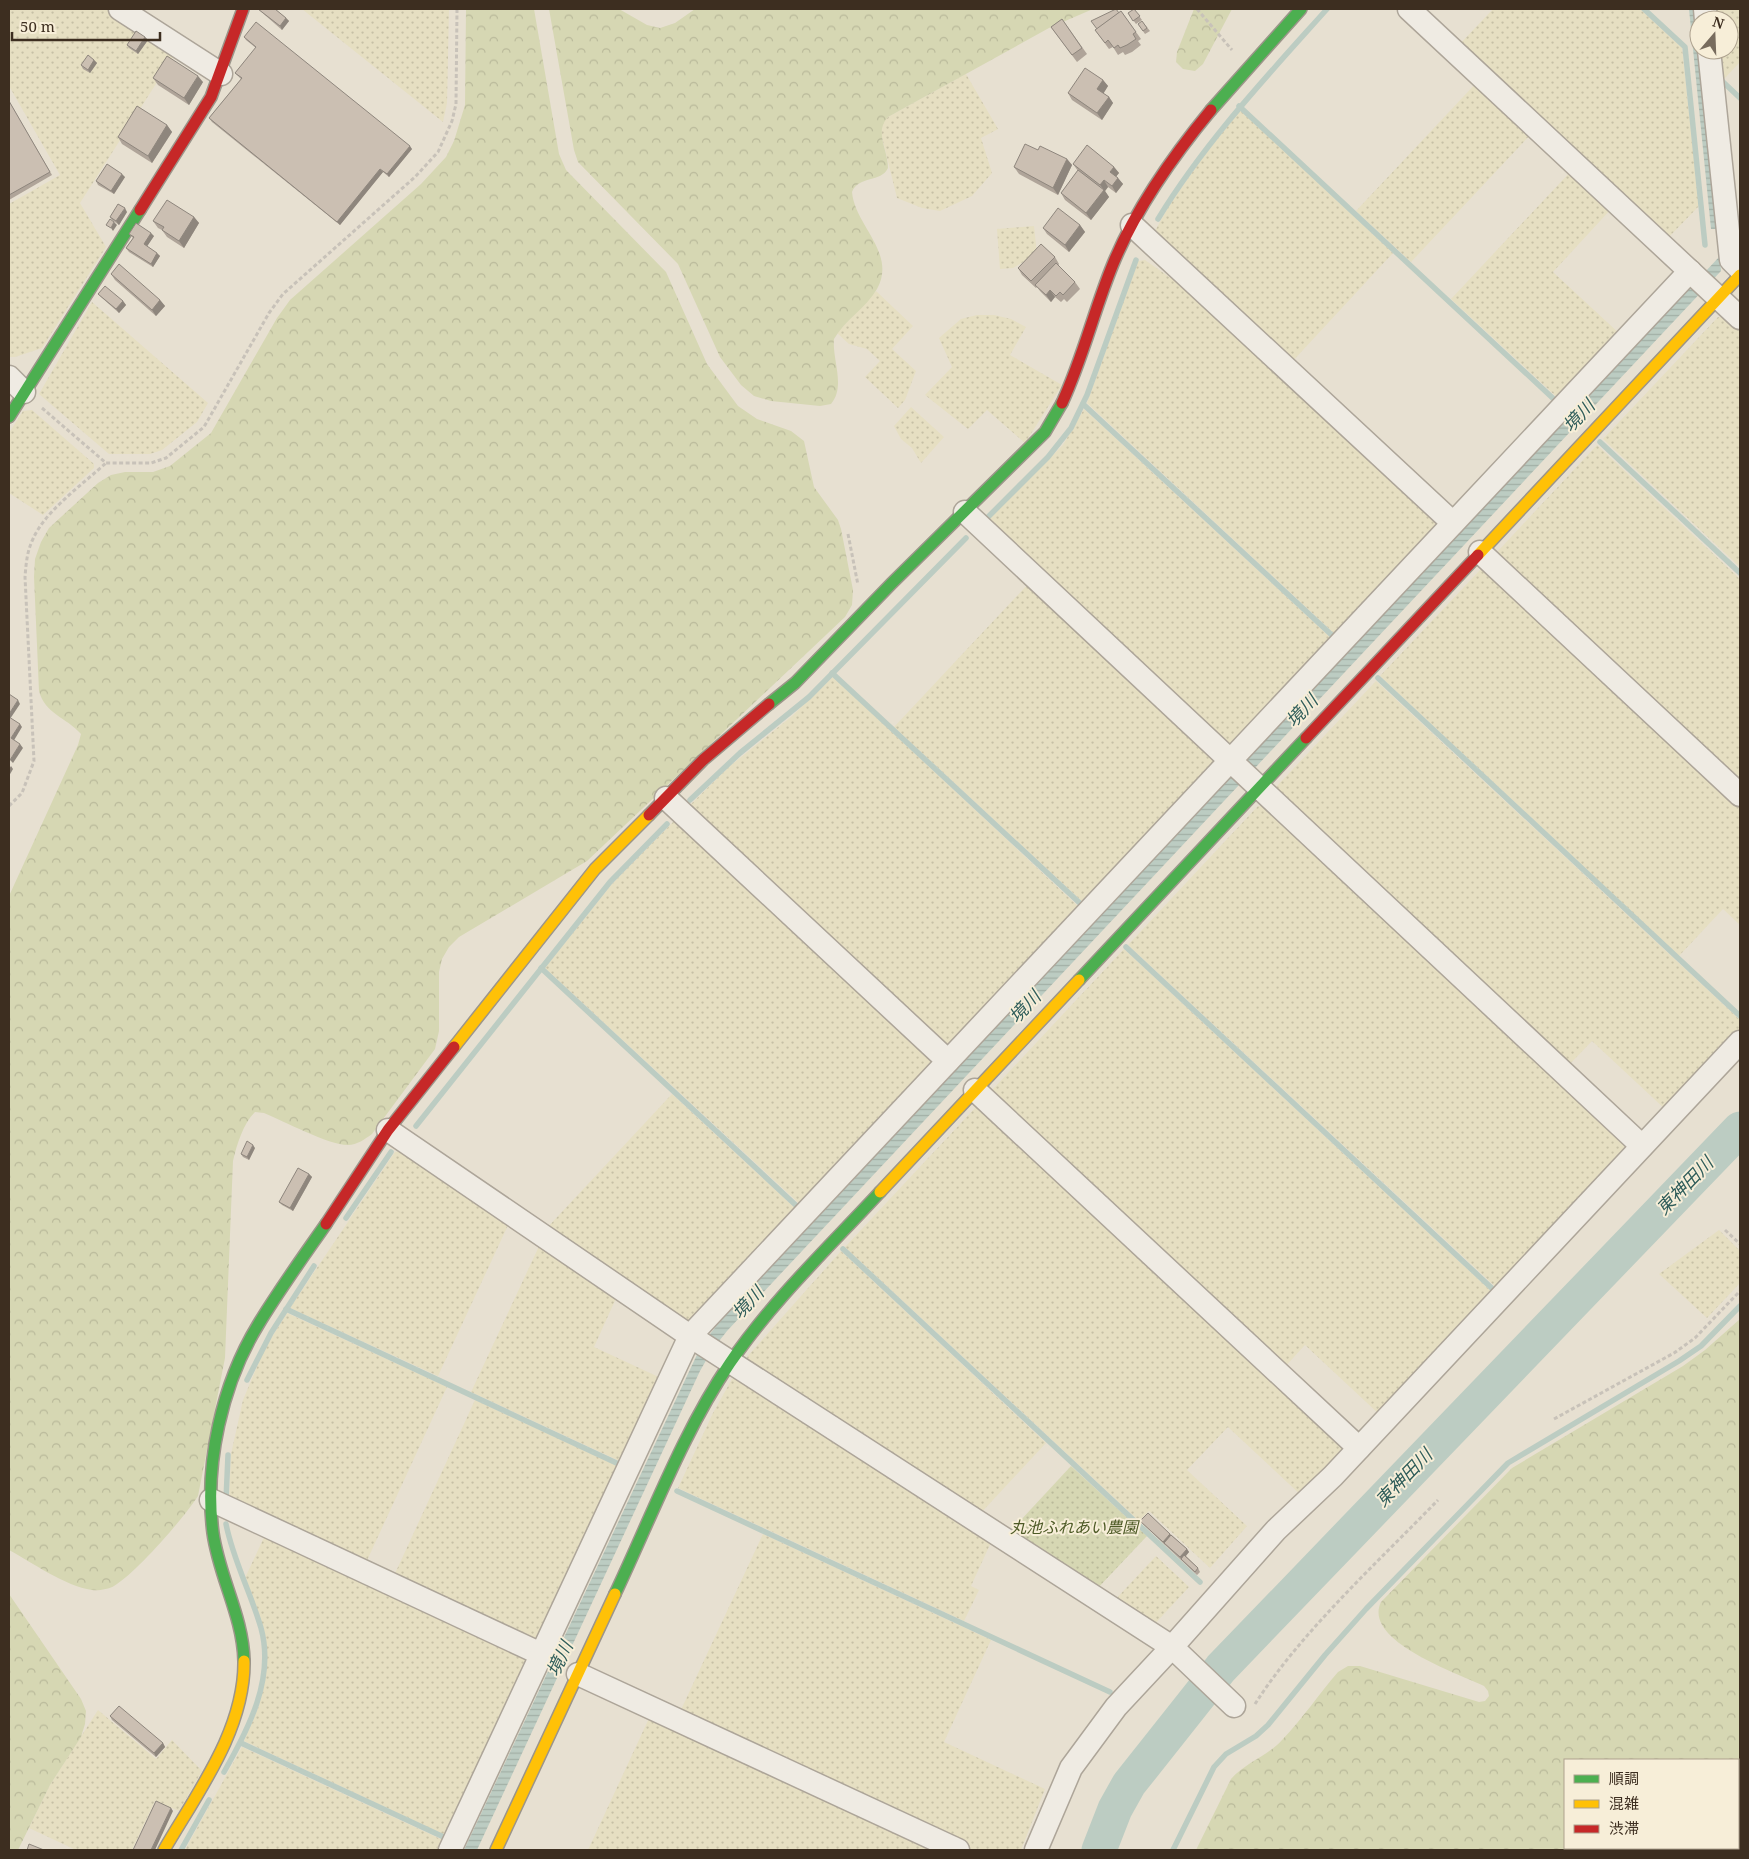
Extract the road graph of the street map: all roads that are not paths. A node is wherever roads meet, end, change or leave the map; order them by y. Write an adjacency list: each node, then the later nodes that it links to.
1 (120, 9): 6 (street)
2 (243, 9): 6 (street)
3 (1301, 9): 7 (street)
4 (1409, 9): 11 (street)
5 (1710, 60): 8 (street)
6 (221, 74): 13 (street)
7 (1132, 225): 15 (street); 16 (street)
8 (1734, 235): 9 (street)
9 (1740, 269)
10 (1740, 275): 11 (street)
11 (1703, 283): 12 (street); 16 (street); 17 (street)
12 (1740, 318)
13 (16, 384): 14 (street)
14 (9, 417)
15 (965, 512): 18 (street); 21 (street)
16 (1452, 523): 18 (street)
17 (1480, 552): 19 (street); 20 (street)
18 (1232, 763): 19 (street); 23 (street)
19 (1254, 784): 24 (street); 26 (street)
20 (1740, 795)
21 (666, 798): 23 (street); 25 (street)
22 (1740, 1042): 26 (street)
23 (948, 1062): 27 (street)
24 (975, 1090): 28 (street); 29 (street)
25 (388, 1130): 27 (street); 30 (street)
26 (1642, 1146): 29 (street)
27 (694, 1338): 28 (street); 32 (street)
28 (723, 1357): 31 (street); 33 (street)
29 (1359, 1448): 31 (street)
30 (211, 1500): 32 (street); 35 (street)
31 (1177, 1652): 34 (street); 39 (street)
32 (541, 1654): 36 (street)
33 (578, 1674): 37 (street); 38 (street)
34 (1234, 1706)
35 (164, 1850)
36 (450, 1850)
37 (496, 1850)
38 (958, 1850)
39 (1036, 1850)

